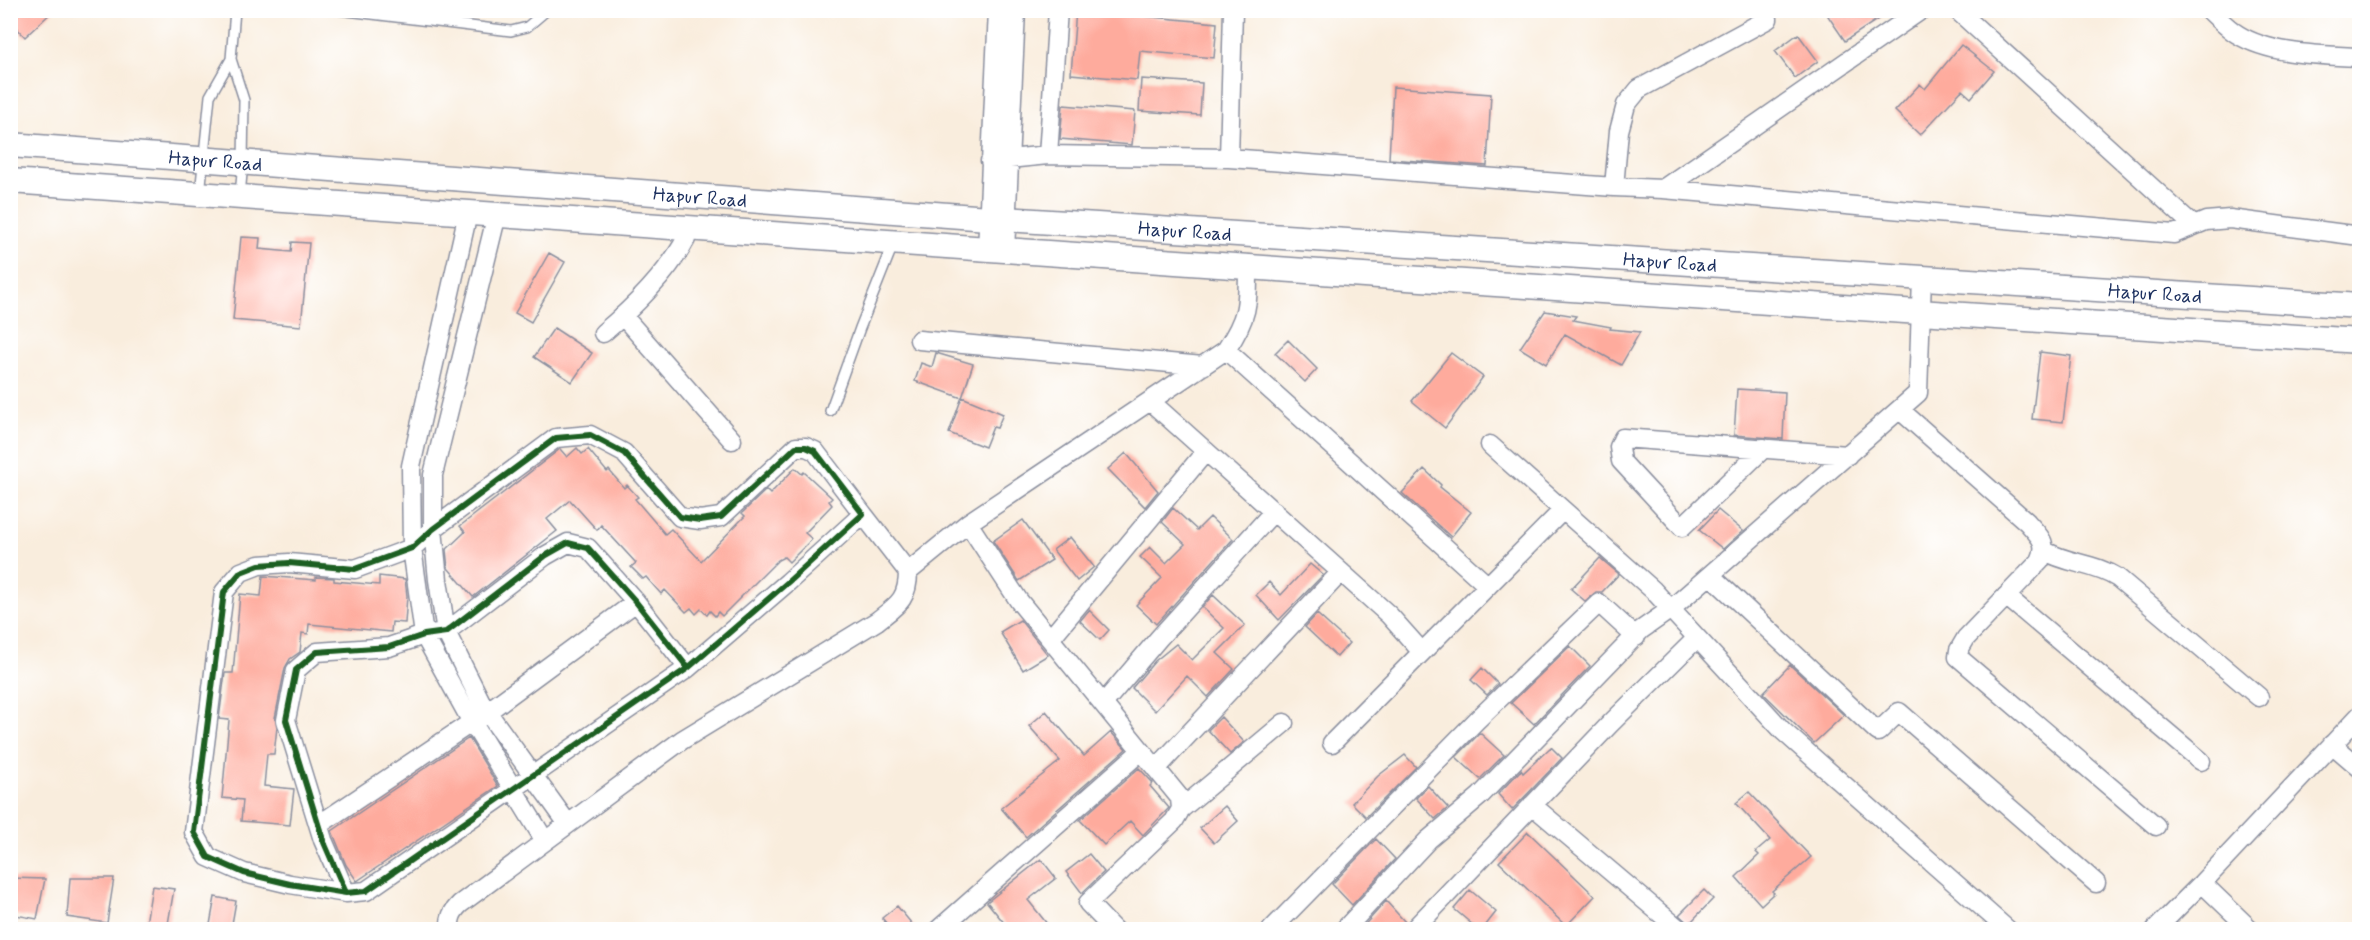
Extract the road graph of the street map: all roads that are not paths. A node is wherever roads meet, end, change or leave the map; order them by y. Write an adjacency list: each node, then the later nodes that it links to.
1 (235, 10): 14 (lane)
2 (339, 10): 11 (lane)
3 (548, 10): 11 (lane)
4 (998, 10): 20 (street)
5 (1016, 10): 19 (street)
6 (1058, 10): 16 (street)
7 (1233, 10): 17 (street)
8 (1921, 10): 24 (street)
9 (1957, 10): 30 (street)
10 (2209, 10): 13 (street)
11 (390, 13)
12 (1771, 13): 23 (street)
13 (2360, 57)
14 (231, 59): 18 (lane); 21 (lane)
15 (10, 145): 18 (main road, Hapur Road)
16 (1048, 155): 17 (street); 19 (street)
17 (1229, 158): 23 (street)
18 (203, 159): 21 (main road, Hapur Road); 25 (lane)
19 (1010, 159): 20 (street); 29 (street)
20 (990, 161): 29 (street)
21 (243, 163): 26 (lane); 29 (main road, Hapur Road)
22 (10, 182): 25 (main road, Hapur Road)
23 (1614, 187): 24 (street)
24 (1663, 189): 30 (street)
25 (200, 194): 26 (main road, Hapur Road)
26 (240, 197): 27 (main road, Hapur Road)
27 (468, 213): 28 (main road, Hapur Road); 41 (street)
28 (497, 214): 31 (main road, Hapur Road); 43 (street)
29 (998, 219): 34 (street); 36 (main road, Hapur Road)
30 (2194, 226): 32 (street)
31 (683, 227): 33 (main road, Hapur Road); 39 (street)
32 (2360, 236)
33 (894, 242): 34 (main road, Hapur Road); 49 (lane)
34 (996, 250): 35 (main road, Hapur Road)
35 (1248, 267): 38 (main road, Hapur Road); 45 (street)
36 (1922, 278): 37 (main road, Hapur Road); 38 (street)
37 (2360, 306)
38 (1921, 311): 44 (main road, Hapur Road); 48 (street)
39 (623, 316): 40 (street); 50 (street)
40 (603, 333)
41 (441, 335): 43 (street); 60 (street)
42 (919, 340): 46 (street)
43 (466, 341): 59 (street)
44 (2360, 342)
45 (1227, 350): 46 (street); 65 (street)
46 (1203, 366): 47 (street)
47 (1151, 402): 53 (street); 58 (street)
48 (1900, 410): 54 (street); 61 (street)
49 (830, 411)
50 (732, 440)
51 (1490, 445): 55 (street)
52 (1764, 448): 52 (street); 54 (street)
53 (1206, 451): 56 (street); 73 (street)
54 (1848, 455): 64 (street)
55 (1563, 510): 65 (street); 68 (street)
56 (1274, 511): 63 (street); 77 (street)
57 (863, 514): 59 (street); 62 (street); 75 (street)
58 (968, 523): 62 (street); 73 (street)
59 (433, 529): 60 (street); 69 (street)
60 (412, 548): 70 (street); 97 (street)
61 (2045, 551): 66 (street); 76 (street)
62 (908, 572): 92 (street)
63 (1341, 572): 74 (street); 86 (street)
64 (1710, 575): 68 (street); 95 (street)
65 (1488, 586): 74 (street)
66 (2006, 596): 84 (street); 93 (street)
67 (636, 602): 69 (street); 75 (street); 79 (street)
68 (1671, 609): 71 (street); 72 (street)
69 (446, 632): 70 (street); 79 (street)
70 (424, 635): 79 (street); 91 (street)
71 (1636, 637): 102 (street); 103 (street)
72 (1697, 638): 89 (street); 105 (street)
73 (1050, 639): 77 (street)
74 (1422, 652): 81 (street)
75 (688, 668): 87 (street)
76 (2259, 697)
77 (1103, 704): 83 (street)
78 (2360, 715): 82 (street)
79 (479, 716): 87 (street); 88 (street); 91 (street)
80 (1284, 723): 90 (street)
81 (1332, 743)
82 (2332, 744): 85 (street); 96 (street)
83 (1141, 751): 86 (street); 100 (street)
84 (2200, 761)
85 (2360, 768)
86 (1156, 770): 90 (street)
87 (533, 776): 88 (street); 92 (street)
88 (513, 791): 94 (street); 97 (street)
89 (1532, 805): 98 (street); 104 (street)
90 (1181, 809): 101 (street)
91 (320, 824): 97 (street)
92 (568, 824): 94 (street)
93 (2156, 826)
94 (545, 841): 99 (street)
95 (2096, 883)
96 (2202, 883): 106 (street); 107 (street)
97 (346, 893)
98 (1423, 927)
99 (450, 930)
100 (938, 930)
101 (1114, 930)
102 (1270, 930)
103 (1344, 930)
104 (1680, 930)
105 (2008, 930)
106 (2155, 930)
107 (2251, 930)

